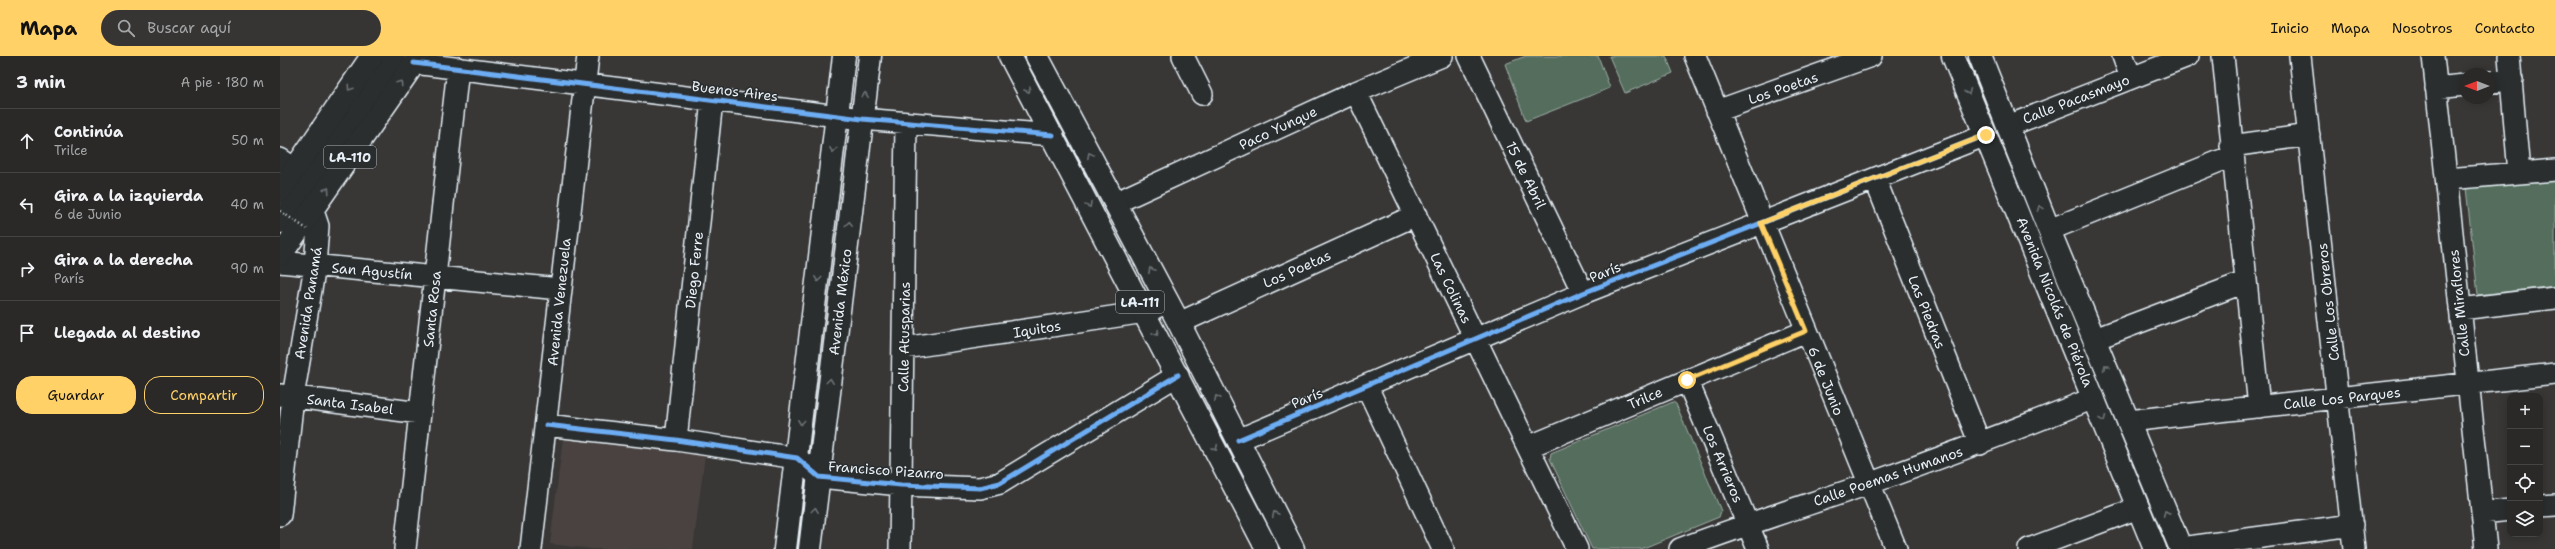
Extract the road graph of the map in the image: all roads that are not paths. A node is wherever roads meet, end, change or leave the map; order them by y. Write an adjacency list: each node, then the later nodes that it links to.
1 (372, 56): 40 (street, LA-110, one-way to 40)
2 (588, 56): 25 (street, Avenida Venezuela)
3 (844, 56): 32 (street, Avenida México)
4 (870, 56): 33 (street, Avenida México, one-way to 4)
5 (1010, 56): 36 (street, LA-111, one-way to 36)
6 (1037, 56): 46 (street, LA-111, one-way to 6)
7 (1183, 56): 29 (street)
8 (1442, 56): 28 (street, Paco Yunque)
9 (1469, 56): 58 (street, 15 de Abril)
10 (1695, 56): 31 (street, 6 de Junio)
11 (1871, 56): 31 (street, Los Poetas)
12 (1953, 56): 37 (street, Avenida Nicolás de Piérola, one-way to 37)
13 (1980, 56): 35 (street, Avenida Nicolás de Piérola)
14 (2123, 56): 22 (street)
15 (2188, 56): 22 (street, Calle Pacasmayo)
16 (2223, 56): 39 (street)
17 (2300, 56): 38 (street, Calle Los Obreros)
18 (2433, 56): 27 (street, Calle Miraflores)
19 (2510, 56): 23 (street)
20 (409, 58): 21 (street, Buenos Aires); 48 (street, LA-110, one-way to 20); 49 (street)
21 (458, 68): 25 (street, Buenos Aires); 55 (street, Santa Rosa)
22 (2131, 78): 35 (street, Calle Pacasmayo)
23 (2512, 80): 24 (street); 42 (street)
24 (2495, 81)
25 (585, 84): 30 (street, Buenos Aires); 57 (street, Avenida Venezuela)
26 (2459, 86): 27 (street)
27 (2436, 88): 44 (street, Calle Miraflores)
28 (1356, 92): 46 (street, Paco Yunque); 47 (street, Las Colinas)
29 (1202, 94)
30 (712, 100): 32 (street, Buenos Aires); 80 (street, Diego Ferre)
31 (1716, 111): 50 (street, 6 de Junio)
32 (837, 116): 33 (street, Buenos Aires); 84 (street, Avenida México, one-way to 84)
33 (862, 119): 34 (street, Buenos Aires); 85 (street, Avenida México, one-way to 33)
34 (906, 124): 36 (street, Buenos Aires); 67 (street, Calle Atusparias)
35 (2008, 126): 51 (street, Avenida Nicolás de Piérola, one-way to 35)
36 (1053, 135): 62 (street, LA-111, one-way to 62)
37 (1986, 135): 43 (street, París); 74 (street, Avenida Nicolás de Piérola)
38 (2309, 135): 39 (street); 75 (street, Calle Los Obreros)
39 (2231, 151): 51 (street); 56 (street)
40 (288, 164): 45 (street, LA-110)
41 (2555, 170): 42 (street)
42 (2519, 173): 44 (street)
43 (1875, 179): 50 (street, París); 82 (street, Las Piedras)
44 (2447, 179): 61 (street, Calle Miraflores)
45 (280, 190)
46 (1115, 203): 60 (street, LA-111, one-way to 46)
47 (1416, 215): 63 (street, Los Poetas); 65 (street, Las Colinas)
48 (310, 220): 52 (street, LA-110); 54 (street, Avenida Panamá)
49 (280, 222)
50 (1761, 223): 58 (street, París); 64 (street, 6 de Junio)
51 (2049, 230): 66 (street, Avenida Nicolás de Piérola)
52 (280, 256)
53 (280, 262): 54 (street, San Agustín)
54 (315, 266): 55 (street, San Agustín); 73 (street, Avenida Panamá)
55 (436, 277): 57 (street, San Agustín); 77 (street, Santa Rosa)
56 (2245, 282): 66 (street); 76 (street)
57 (560, 289): 79 (street, Avenida Venezuela)
58 (1583, 293): 65 (street, París)
59 (2555, 298): 61 (street)
60 (1168, 302): 62 (street, Iquitos); 63 (street, LA-111)
61 (2460, 309): 71 (street, Calle Miraflores)
62 (1145, 312): 67 (street, Iquitos); 69 (street, LA-111, one-way to 69)
63 (1179, 323): 81 (street, LA-111, one-way to 63)
64 (1806, 331): 70 (street, Trilce); 86 (street, 6 de Junio)
65 (1476, 338): 72 (street, París); 83 (street, Las Colinas)
66 (2095, 339): 78 (street, Avenida Nicolás de Piérola, one-way to 66)
67 (904, 348): 87 (street, Calle Atusparias)
68 (2555, 374): 71 (street, Calle Los Parques)
69 (1178, 375): 87 (street, Francisco Pizarro); 101 (street, LA-111, one-way to 101)
70 (1687, 380): 83 (street, Trilce); 94 (street, Los Arrieros)
71 (2467, 385): 75 (street, Calle Los Parques); 92 (street, Calle Miraflores)
72 (1367, 387): 81 (street, París); 103 (street)
73 (287, 396): 77 (street, Santa Isabel); 93 (street, Avenida Panamá)
74 (2094, 398): 82 (street, Calle Poemas Humanos); 90 (street, Avenida Nicolás de Piérola, one-way to 90)
75 (2339, 398): 76 (street, Calle Los Parques); 95 (street, Calle Los Obreros)
76 (2259, 407): 78 (street, Calle Los Parques)
77 (420, 413): 96 (street, Santa Rosa)
78 (2128, 421): 110 (street, Avenida Nicolás de Piérola, one-way to 78)
79 (546, 425): 80 (street); 97 (street, Avenida Venezuela)
80 (676, 440): 84 (street)
81 (1238, 440): 102 (street, LA-111, one-way to 81)
82 (1980, 444): 86 (street, Calle Poemas Humanos)
83 (1528, 447): 104 (street, Las Colinas)
84 (797, 458): 85 (street, Francisco Pizarro); 98 (street, Avenida México)
85 (819, 477): 87 (street, Francisco Pizarro); 99 (street, Avenida México, one-way to 85)
86 (1869, 484): 94 (street, Calle Poemas Humanos); 107 (street, 6 de Junio)
87 (902, 485): 100 (street, Calle Atusparias)
88 (2555, 505): 89 (street)
89 (2543, 506)
90 (2138, 508): 108 (street); 109 (street, Avenida Nicolás de Piérola)
91 (2507, 510): 92 (street)
92 (2482, 513): 112 (street, Calle Miraflores)
93 (280, 515)
94 (1747, 523): 105 (street, Calle Poemas Humanos); 106 (street, Los Arrieros)
95 (2352, 525): 110 (street); 111 (street, Calle Los Obreros)
96 (405, 549)
97 (532, 549)
98 (785, 549)
99 (810, 549)
100 (900, 549)
101 (1267, 549)
102 (1293, 549)
103 (1443, 549)
104 (1577, 549)
105 (1680, 549)
106 (1758, 549)
107 (1896, 549)
108 (2028, 549)
109 (2155, 549)
110 (2181, 549)
111 (2354, 549)
112 (2486, 549)

